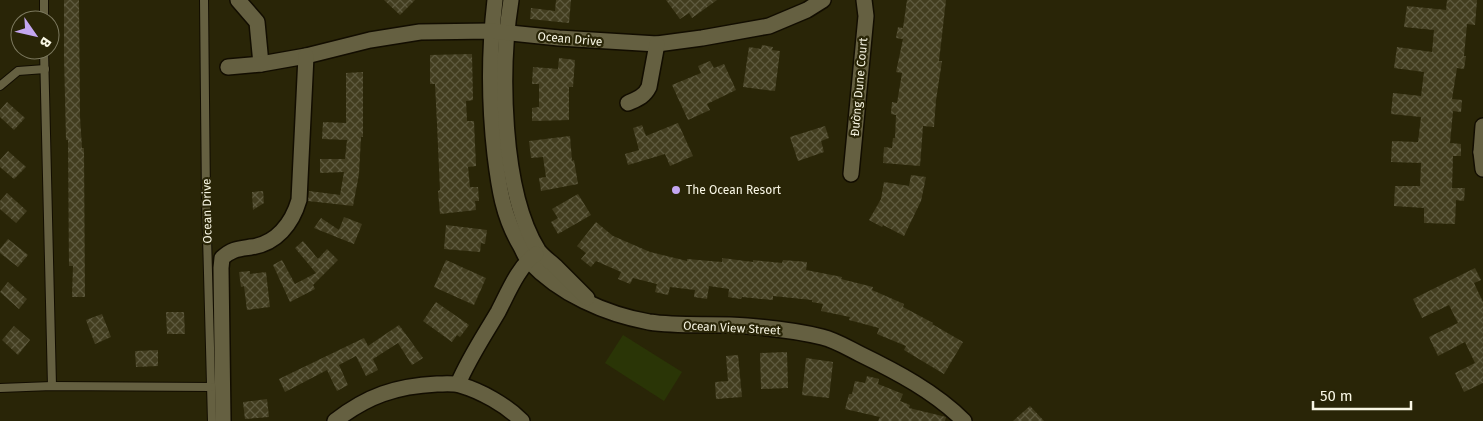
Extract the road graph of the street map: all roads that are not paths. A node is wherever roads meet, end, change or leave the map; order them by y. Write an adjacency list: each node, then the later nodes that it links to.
1 (204, 0): 25 (lane, Ocean Drive)
2 (238, 0): 12 (street)
3 (495, 0): 7 (street, Ocean View Street)
4 (512, 0): 8 (street, Ocean View Street)
5 (823, 0): 9 (street, Ocean Drive)
6 (864, 0): 20 (street, Đường Dune Court)
7 (492, 31): 8 (street, Ocean Drive); 10 (street, Ocean Drive); 21 (street, Ocean View Street)
8 (508, 32): 9 (street, Ocean Drive); 21 (street, Ocean View Street)
9 (657, 44): 16 (street)
10 (306, 56): 12 (street, Ocean Drive); 25 (street, Ocean Drive)
11 (44, 60): 14 (lane)
12 (261, 64): 13 (street, Ocean Drive)
13 (228, 67)
14 (44, 69): 15 (lane); 23 (lane)
15 (0, 86)
16 (628, 102)
17 (1483, 126): 18 (street)
18 (1482, 152): 19 (street)
19 (1483, 169)
20 (851, 174)
21 (534, 256): 22 (street); 30 (street, Ocean View Street)
22 (458, 384): 28 (street); 29 (street)
23 (52, 386): 24 (lane); 25 (lane)
24 (0, 388)
25 (217, 388): 26 (lane, Ocean Drive); 27 (street, Ocean Drive)
26 (212, 421)
27 (223, 421)
28 (334, 421)
29 (522, 421)
30 (964, 421)

